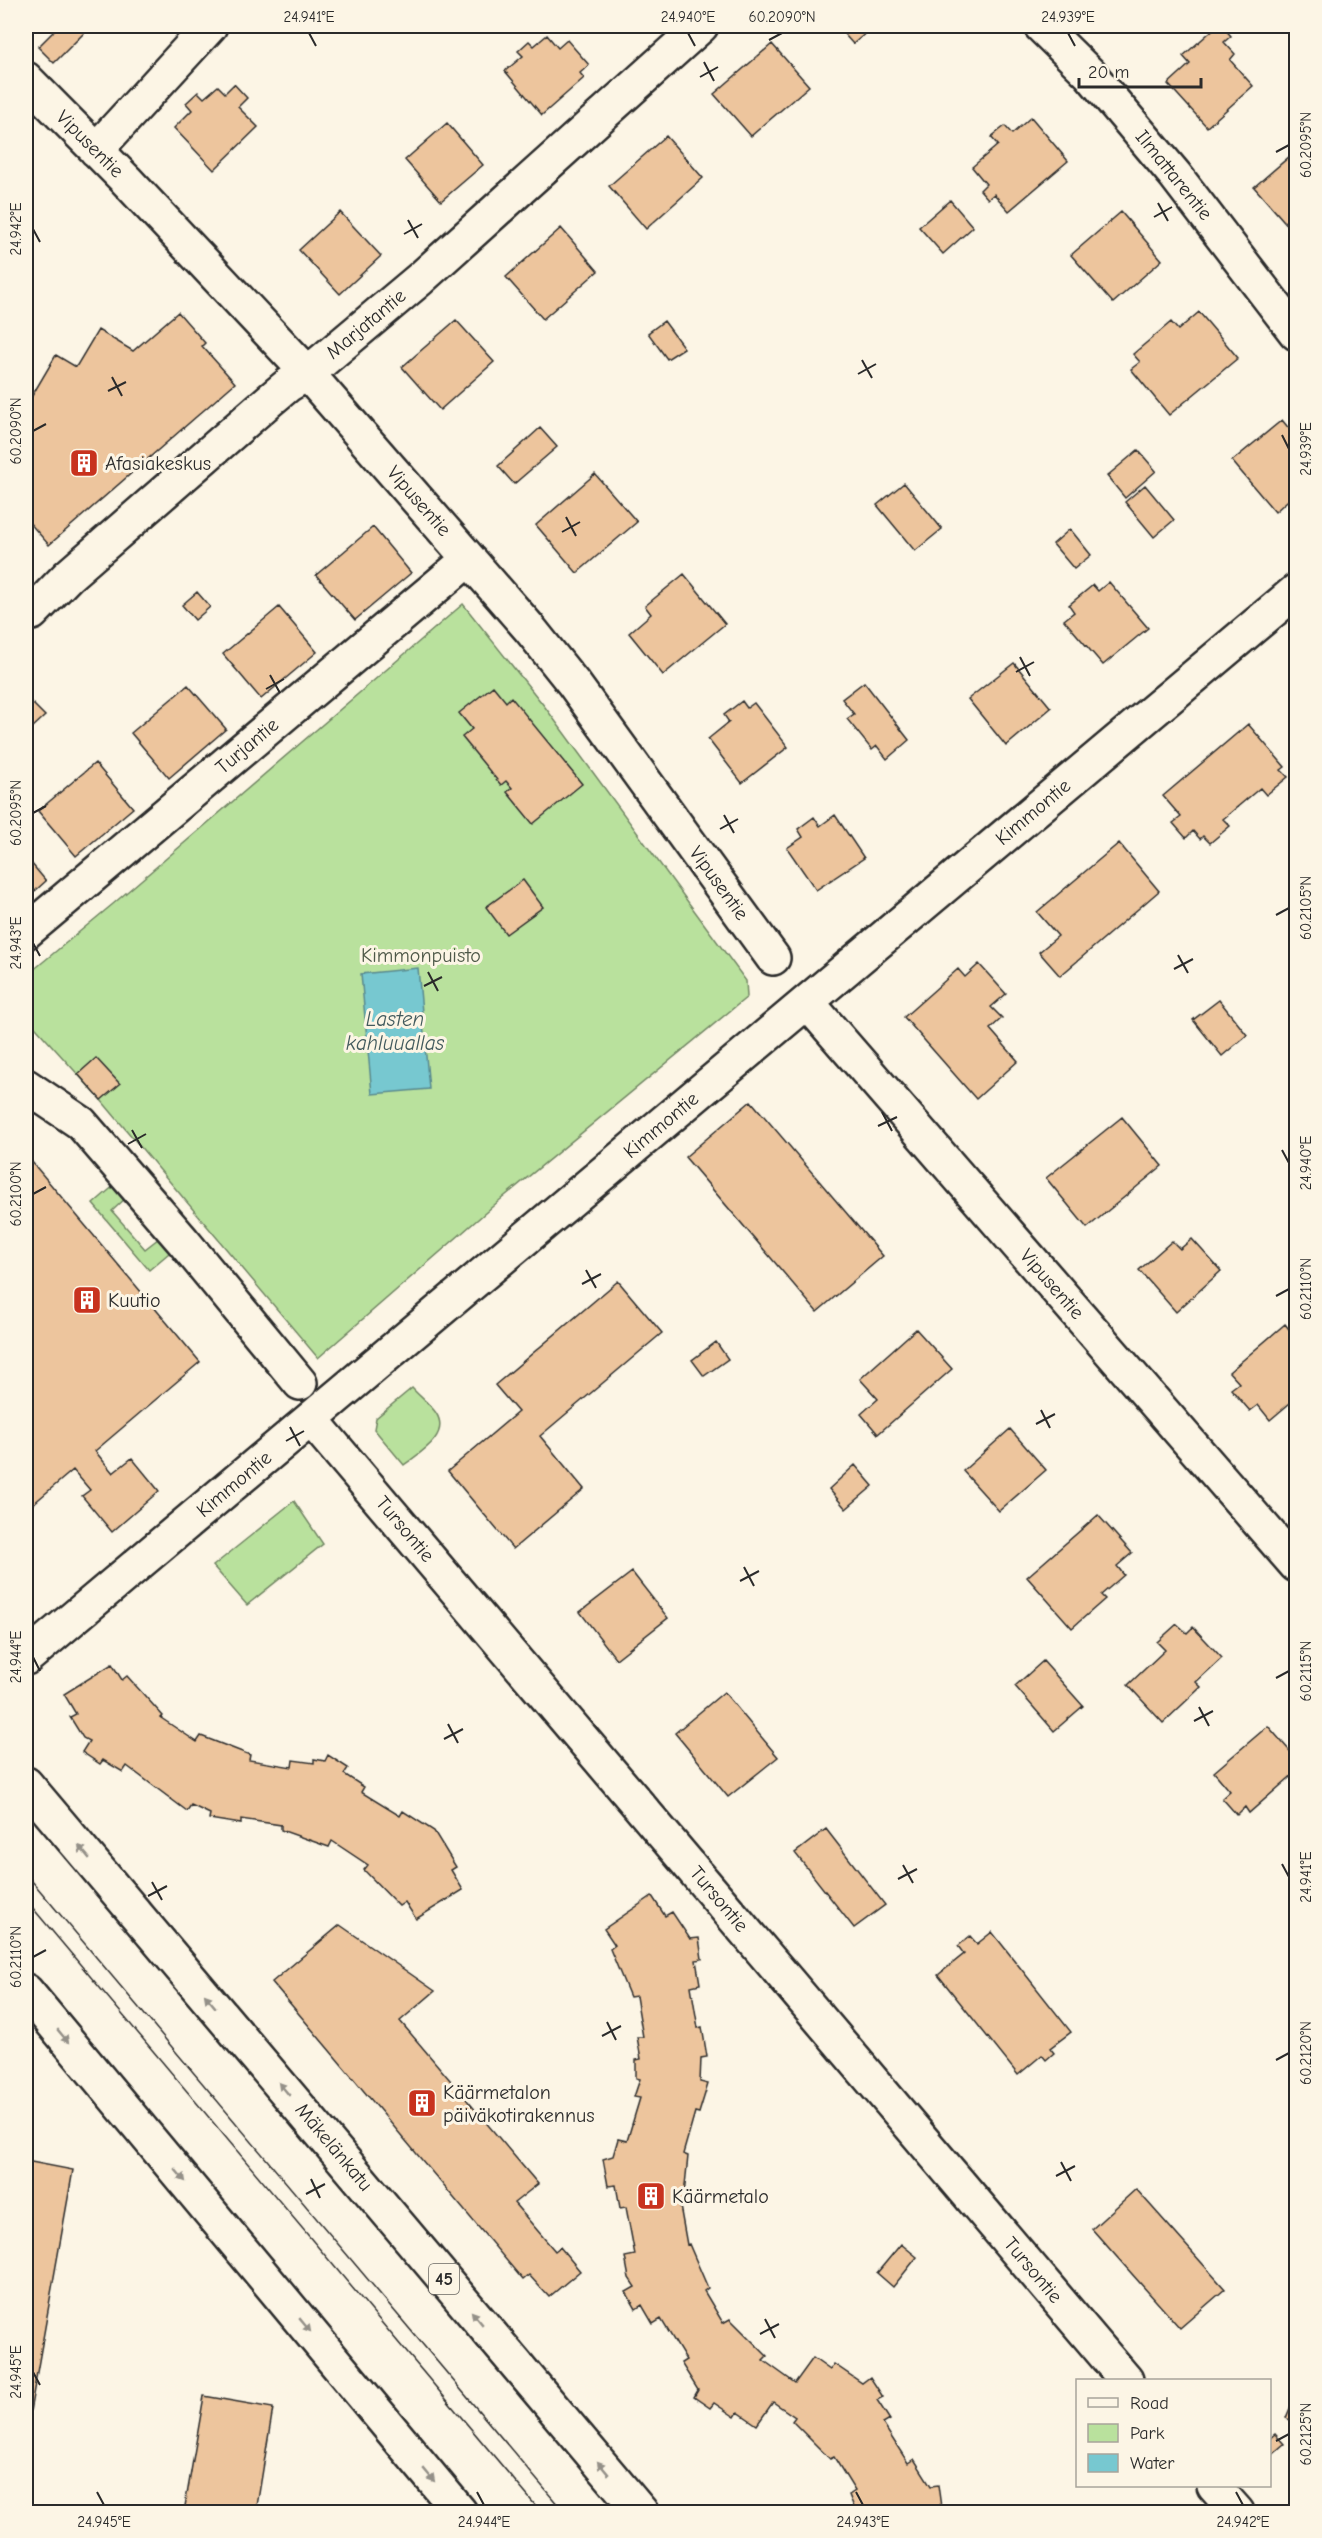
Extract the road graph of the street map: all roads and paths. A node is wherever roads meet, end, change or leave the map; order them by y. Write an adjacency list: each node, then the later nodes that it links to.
1 (210, 26): 5 (street)
2 (701, 26): 7 (street, Marjatantie)
3 (1041, 26): 6 (street, Ilmattarentie)
4 (26, 79): 5 (street, Vipusentie)
5 (96, 150): 7 (street, Vipusentie)
6 (1296, 333)
7 (308, 373): 8 (street, Vipusentie); 10 (street, Marjatantie)
8 (469, 559): 11 (street, Turjantie); 12 (street, Vipusentie)
9 (1296, 591): 13 (street, Kimmontie)
10 (26, 608)
11 (26, 932)
12 (773, 958)
13 (807, 1002): 16 (street, Kimmontie); 17 (street, Vipusentie)
14 (26, 1086): 15 (street)
15 (300, 1383)
16 (311, 1419): 18 (street, Kimmontie); 21 (street, Tursontie)
17 (1296, 1565)
18 (26, 1658)
19 (26, 1784): 24 (street, Mäkelänkatu / 45, one-way to 19)
20 (26, 1991): 23 (street, one-way to 23)
21 (1125, 2379)
22 (1216, 2487): 25 (street)
23 (460, 2512)
24 (640, 2512)
25 (1237, 2512)

